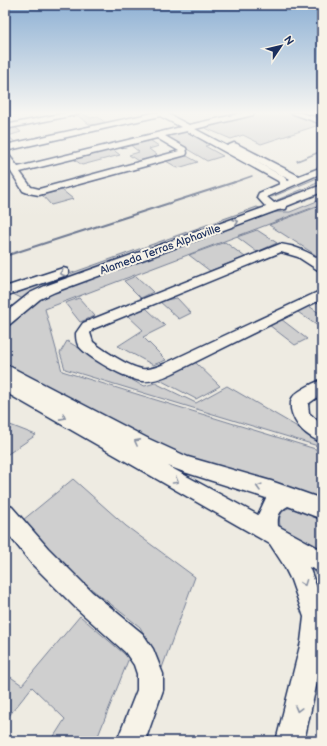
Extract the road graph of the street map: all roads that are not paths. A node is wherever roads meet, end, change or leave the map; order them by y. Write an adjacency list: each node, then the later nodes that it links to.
1 (105, 148): 5 (street)
2 (179, 148): 5 (street)
3 (230, 148): 8 (street); 9 (street)
4 (5, 156): 5 (street)
5 (16, 170)
6 (322, 170): 8 (street)
7 (322, 178): 12 (street, Alameda Terras Alphaville)
8 (298, 180): 9 (street)
9 (286, 185): 12 (street)
10 (322, 188): 13 (street, Alameda Terras Alphaville)
11 (322, 197): 13 (street)
12 (265, 202): 13 (street); 15 (street, Alameda Terras Alphaville, one-way to 15)
13 (276, 207): 18 (street, Alameda Terras Alphaville, one-way to 13)
14 (322, 267): 16 (street)
15 (5, 292)
16 (322, 294)
17 (5, 297): 18 (street)
18 (19, 308): 19 (street, Alameda Terras Alphaville)
19 (5, 321)
20 (5, 370): 24 (street, one-way to 20)
21 (5, 384): 27 (street, one-way to 27)
22 (322, 386): 23 (street)
23 (322, 434)
24 (288, 496): 25 (street); 27 (street)
25 (322, 509)
26 (5, 514): 30 (street)
27 (273, 535): 28 (street); 29 (street, one-way to 29)
28 (322, 562)
29 (319, 620): 31 (street, one-way to 31)
30 (131, 741)
31 (290, 741)

